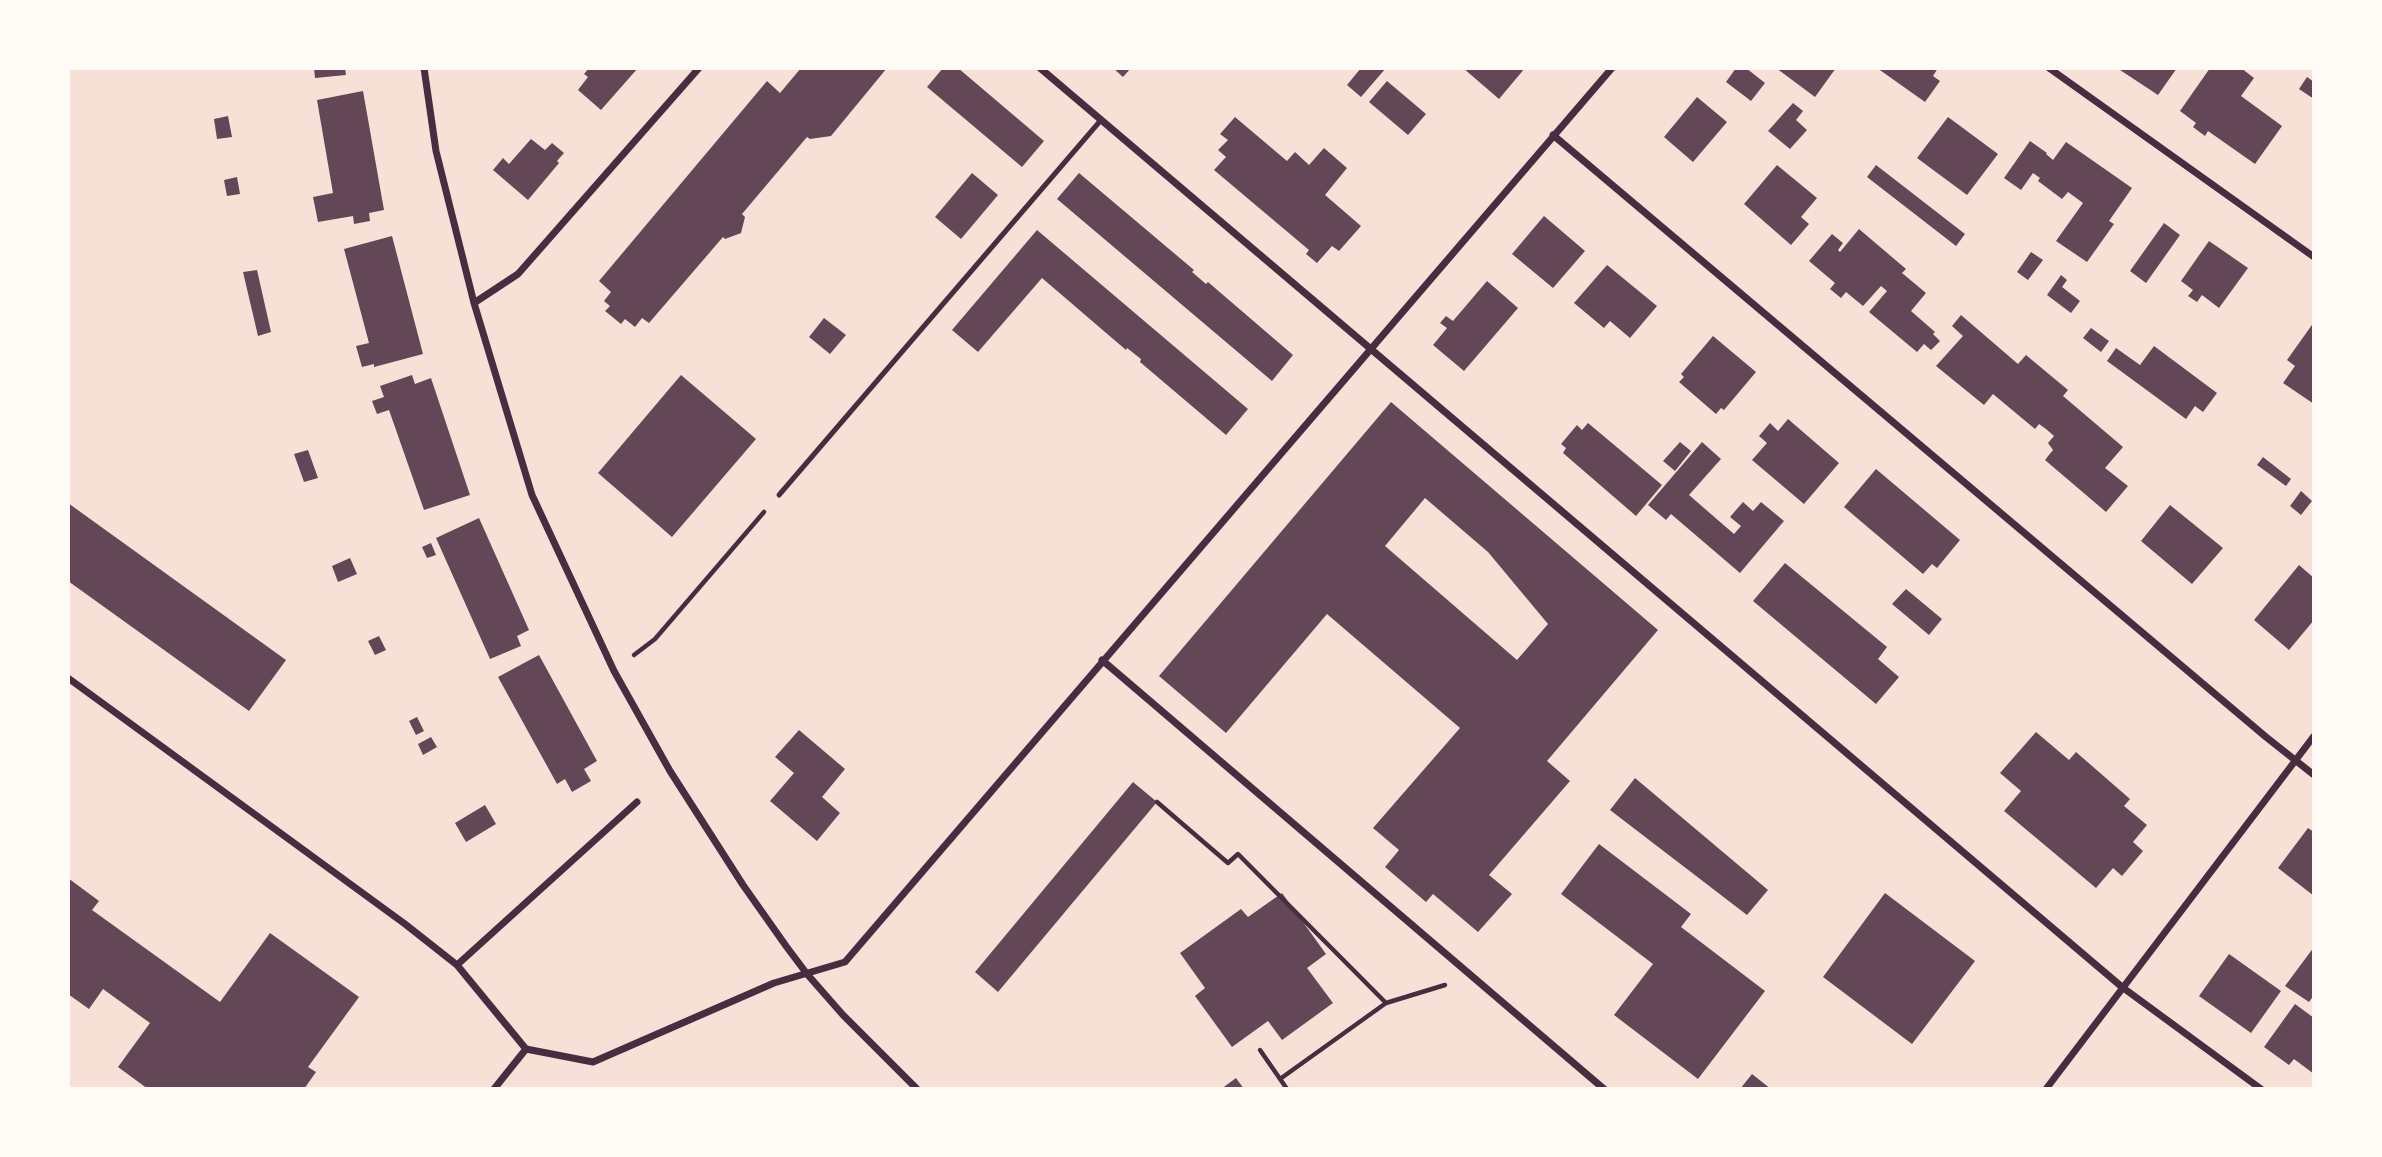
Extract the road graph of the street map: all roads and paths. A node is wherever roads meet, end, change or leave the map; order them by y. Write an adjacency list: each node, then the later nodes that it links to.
1 (424, 68): 9 (street)
2 (699, 68): 9 (street)
3 (1040, 68): 6 (street)
4 (1612, 68): 7 (street)
5 (2049, 68): 8 (street)
6 (1101, 120): 10 (street); 11 (lane)
7 (1553, 135): 10 (street); 16 (street)
8 (2314, 257)
9 (474, 303): 13 (street)
10 (1371, 349): 12 (street); 23 (street)
11 (779, 495): 13 (path)
12 (1102, 660): 21 (street); 22 (street)
13 (614, 671): 21 (street)
14 (68, 678): 20 (street)
15 (2314, 736): 16 (street)
16 (2295, 761): 17 (street); 23 (street)
17 (2314, 775)
18 (636, 802): 20 (street)
19 (1157, 802): 24 (path)
20 (457, 965): 25 (street)
21 (807, 974): 25 (street); 29 (street)
22 (1473, 977): 24 (path); 31 (street)
23 (2122, 988): 32 (street); 33 (street)
24 (1387, 1003): 27 (path)
25 (526, 1049): 28 (street)
26 (1260, 1050): 27 (path)
27 (1280, 1079): 30 (path)
28 (494, 1089)
29 (917, 1089)
30 (1287, 1089)
31 (1604, 1089)
32 (2046, 1089)
33 (2261, 1089)

